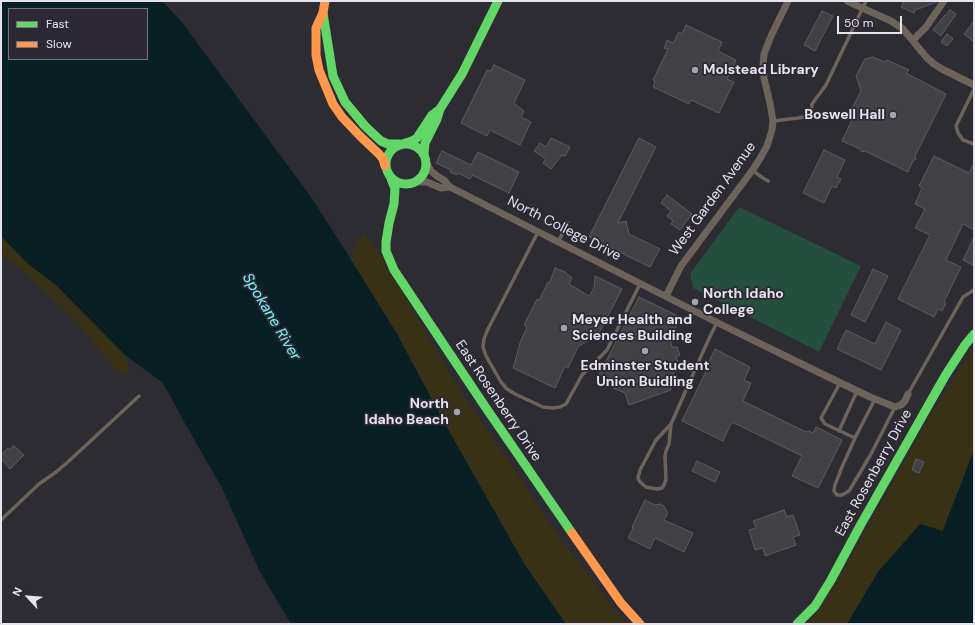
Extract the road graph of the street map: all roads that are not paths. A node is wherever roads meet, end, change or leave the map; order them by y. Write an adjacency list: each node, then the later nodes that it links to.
1 (325, 1): 8 (street)
2 (498, 1): 12 (street)
3 (788, 1): 13 (street, West Garden Avenue)
4 (847, 1): 7 (street)
5 (866, 1): 7 (lane)
6 (944, 1): 9 (street)
7 (863, 9): 9 (street); 13 (lane)
8 (323, 13): 14 (street); 17 (street)
9 (913, 40): 10 (street)
10 (974, 85)
11 (974, 89): 15 (lane)
12 (440, 109): 14 (street); 16 (street)
13 (773, 121): 18 (street, West Garden Avenue)
14 (403, 144): 16 (street); 17 (street)
15 (974, 144)
16 (425, 156): 21 (street); 22 (street, North College Drive)
17 (386, 166): 19 (street)
18 (752, 170): 20 (lane); 28 (street, West Garden Avenue)
19 (390, 176): 21 (street); 41 (street, East Rosenberry Drive)
20 (768, 181)
21 (415, 182): 22 (street, North College Drive)
22 (450, 187): 24 (street, North College Drive)
23 (568, 223): 25 (lane)
24 (538, 232): 25 (street, North College Drive); 26 (lane)
25 (558, 242): 26 (street, North College Drive)
26 (640, 284): 28 (street, North College Drive)
27 (974, 290): 33 (lane)
28 (666, 296): 29 (street, North College Drive)
29 (717, 322): 31 (street, North College Drive); 37 (lane)
30 (974, 334): 42 (street, East Rosenberry Drive)
31 (840, 382): 32 (street, North College Drive); 38 (lane)
32 (858, 391): 35 (street, North College Drive); 38 (lane)
33 (908, 394): 36 (street)
34 (139, 396): 40 (lane)
35 (875, 399): 36 (street, North College Drive); 39 (lane)
36 (895, 407): 39 (lane)
37 (671, 424): 37 (lane)
38 (839, 431): 39 (lane)
39 (855, 438)
40 (1, 520)
41 (640, 624)
42 (797, 624)

